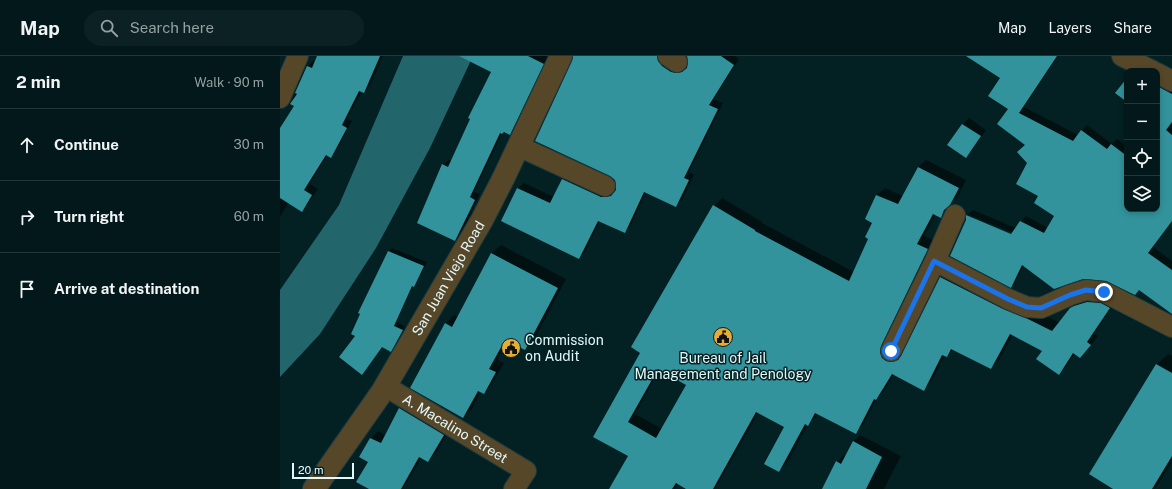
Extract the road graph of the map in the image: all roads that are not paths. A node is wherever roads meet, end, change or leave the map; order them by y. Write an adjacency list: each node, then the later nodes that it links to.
1 (298, 56): 7 (street)
2 (561, 56): 8 (street, San Juan Viejo Road)
3 (1122, 56): 4 (street)
4 (1146, 68)
5 (1160, 75): 6 (street)
6 (1172, 81)
7 (280, 98)
8 (518, 146): 9 (street); 14 (street, San Juan Viejo Road)
9 (605, 186)
10 (955, 215): 11 (street)
11 (934, 261): 12 (street); 13 (street)
12 (1172, 327)
13 (891, 351)
14 (385, 386): 15 (street, San Juan Viejo Road); 16 (street, A. Macalino Street)
15 (314, 489)
16 (514, 489)

